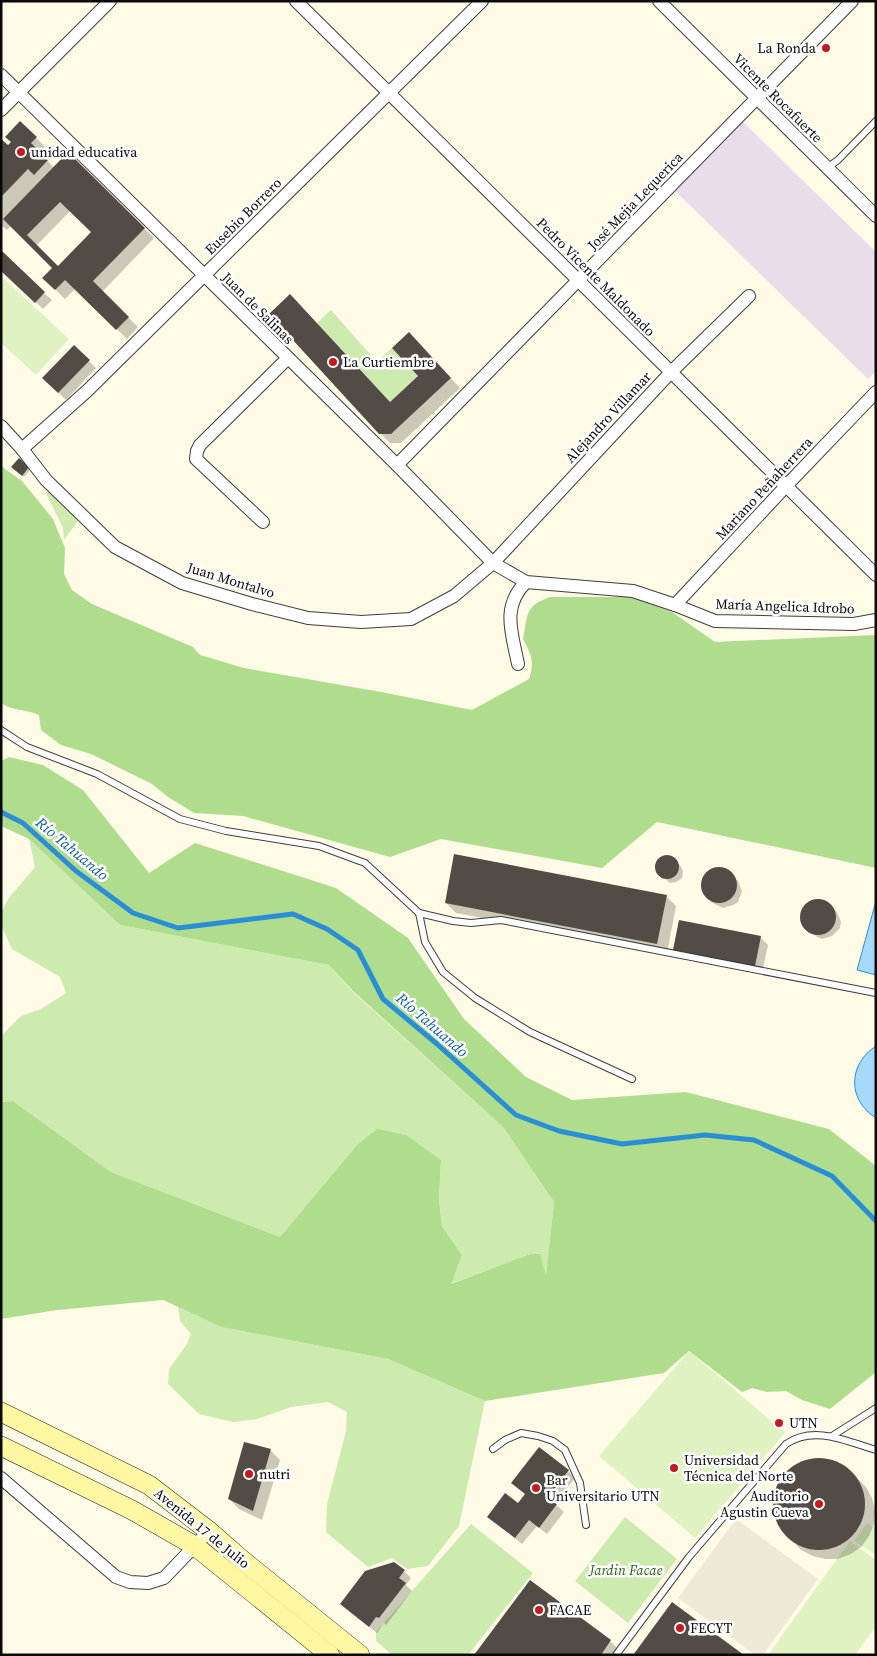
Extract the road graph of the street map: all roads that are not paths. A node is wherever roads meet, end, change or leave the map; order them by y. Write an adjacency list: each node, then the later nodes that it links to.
1 (110, 1): 7 (street)
2 (296, 1): 8 (street, Pedro Vicente Maldonado)
3 (482, 1): 8 (street, Eusebio Borrero)
4 (659, 1): 9 (street, Vicente Rocafuerte)
5 (852, 1): 9 (street, José Mejia Lequerica)
6 (1, 75): 7 (street, Juan de Salinas)
7 (18, 92): 10 (street); 14 (street, Juan de Salinas)
8 (389, 93): 14 (street, Eusebio Borrero); 15 (street, Pedro Vicente Maldonado)
9 (757, 98): 12 (street, Vicente Rocafuerte); 15 (street, José Mejia Lequerica)
10 (1, 110)
11 (876, 121): 12 (lane)
12 (827, 168): 13 (street, Vicente Rocafuerte)
13 (876, 216)
14 (204, 275): 17 (street, Juan de Salinas); 21 (street, Eusebio Borrero)
15 (578, 280): 18 (street, Pedro Vicente Maldonado); 22 (street, José Mejia Lequerica)
16 (749, 296): 18 (street, Alejandro Villamar)
17 (288, 358): 22 (street, Juan de Salinas); 24 (street)
18 (671, 372): 23 (street, Pedro Vicente Maldonado); 25 (street, Alejandro Villamar)
19 (876, 392): 23 (street, Mariano Peñaherrera)
20 (1, 426): 21 (street, Juan Montalvo)
21 (22, 449): 25 (street, Juan Montalvo)
22 (397, 465): 25 (street, Juan de Salinas)
23 (786, 486): 26 (street, Pedro Vicente Maldonado); 28 (street, Mariano Peñaherrera)
24 (263, 522)
25 (493, 563): 27 (street, María Angelica Idrobo)
26 (876, 574)
27 (526, 582): 28 (street, María Angelica Idrobo); 30 (street)
28 (675, 605): 29 (street, María Angelica Idrobo)
29 (876, 620)
30 (518, 664)
31 (1, 730): 32 (lane)
32 (419, 913): 33 (lane); 34 (lane)
33 (876, 993)
34 (632, 1079)
35 (876, 1408): 37 (lane)
36 (1, 1412): 43 (main road, Avenida 17 de Julio)
37 (832, 1436): 40 (lane); 47 (lane)
38 (1, 1446): 44 (main road, Avenida 17 de Julio)
39 (493, 1449): 42 (lane)
40 (876, 1450)
41 (1, 1478): 44 (street)
42 (586, 1525)
43 (209, 1531): 44 (street); 46 (main road, Avenida 17 de Julio)
44 (195, 1546): 45 (main road, Avenida 17 de Julio)
45 (330, 1655)
46 (360, 1655)
47 (616, 1655)

